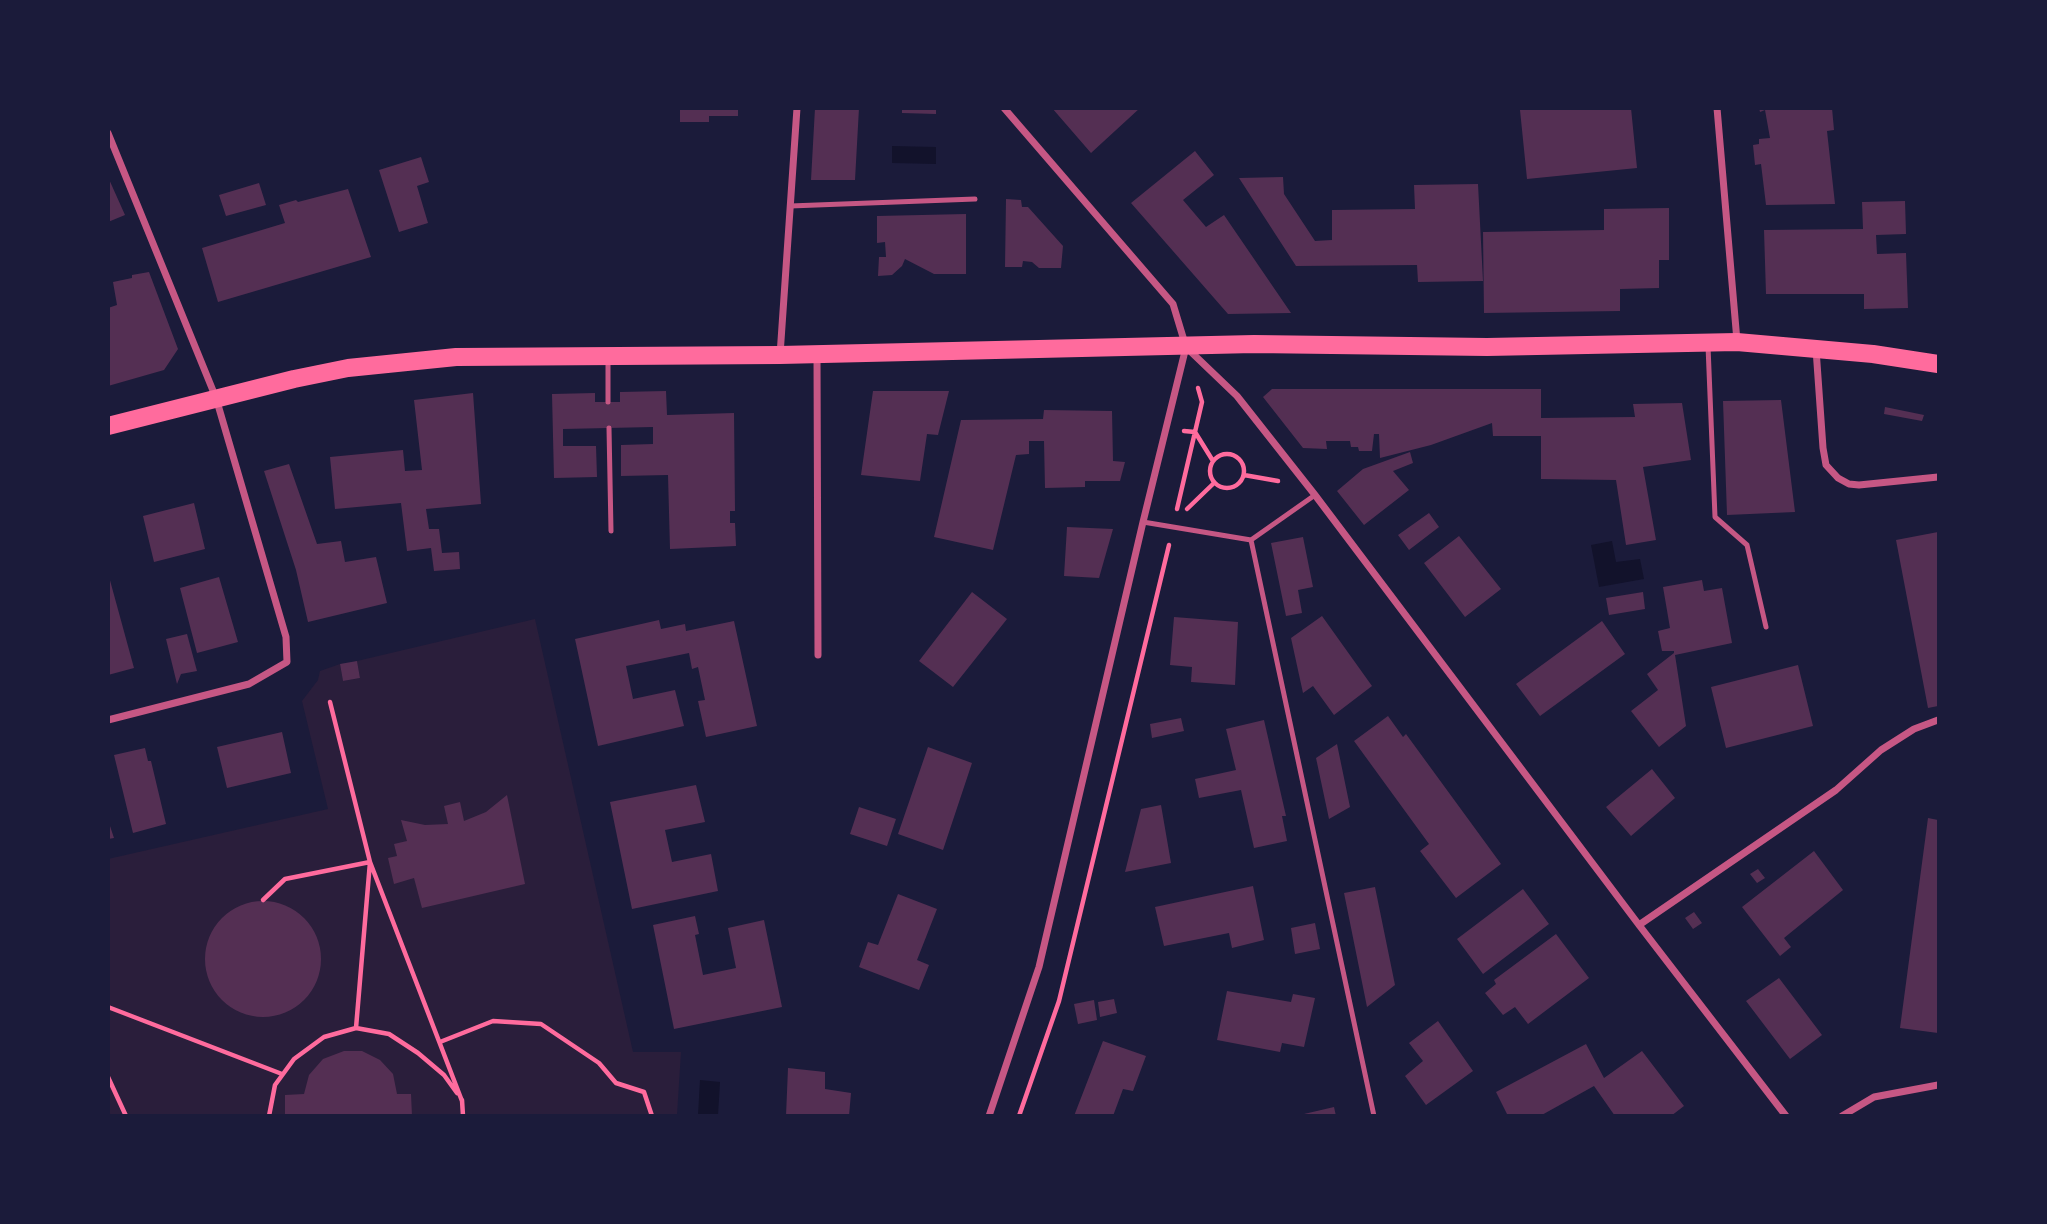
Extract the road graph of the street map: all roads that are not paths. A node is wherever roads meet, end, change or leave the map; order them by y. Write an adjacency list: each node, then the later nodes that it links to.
1 (797, 108): 6 (street)
2 (1004, 108): 9 (street)
3 (1717, 108): 7 (street)
4 (108, 133): 15 (street)
5 (975, 199): 6 (lane)
6 (790, 206): 12 (street)
7 (1737, 342): 8 (main road); 10 (main road)
8 (1708, 343): 9 (main road); 24 (lane)
9 (1186, 347): 11 (main road); 20 (street); 21 (street)
10 (1816, 349): 14 (main road); 19 (street)
11 (817, 354): 12 (main road); 25 (street)
12 (780, 355): 13 (main road)
13 (608, 356): 15 (main road); 16 (lane)
14 (1938, 365)
15 (216, 398): 17 (main road); 26 (street)
16 (608, 402)
17 (108, 426)
18 (609, 428): 22 (lane)
19 (1938, 477)
20 (1315, 495): 23 (lane); 28 (street)
21 (1143, 522): 23 (lane); 30 (street)
22 (611, 531)
23 (1251, 540): 31 (lane)
24 (1766, 627)
25 (818, 655)
26 (108, 720)
27 (1938, 720): 28 (street)
28 (1639, 925): 32 (street)
29 (1938, 1085): 33 (street)
30 (989, 1115)
31 (1374, 1115)
32 (1786, 1115)
33 (1842, 1115)

